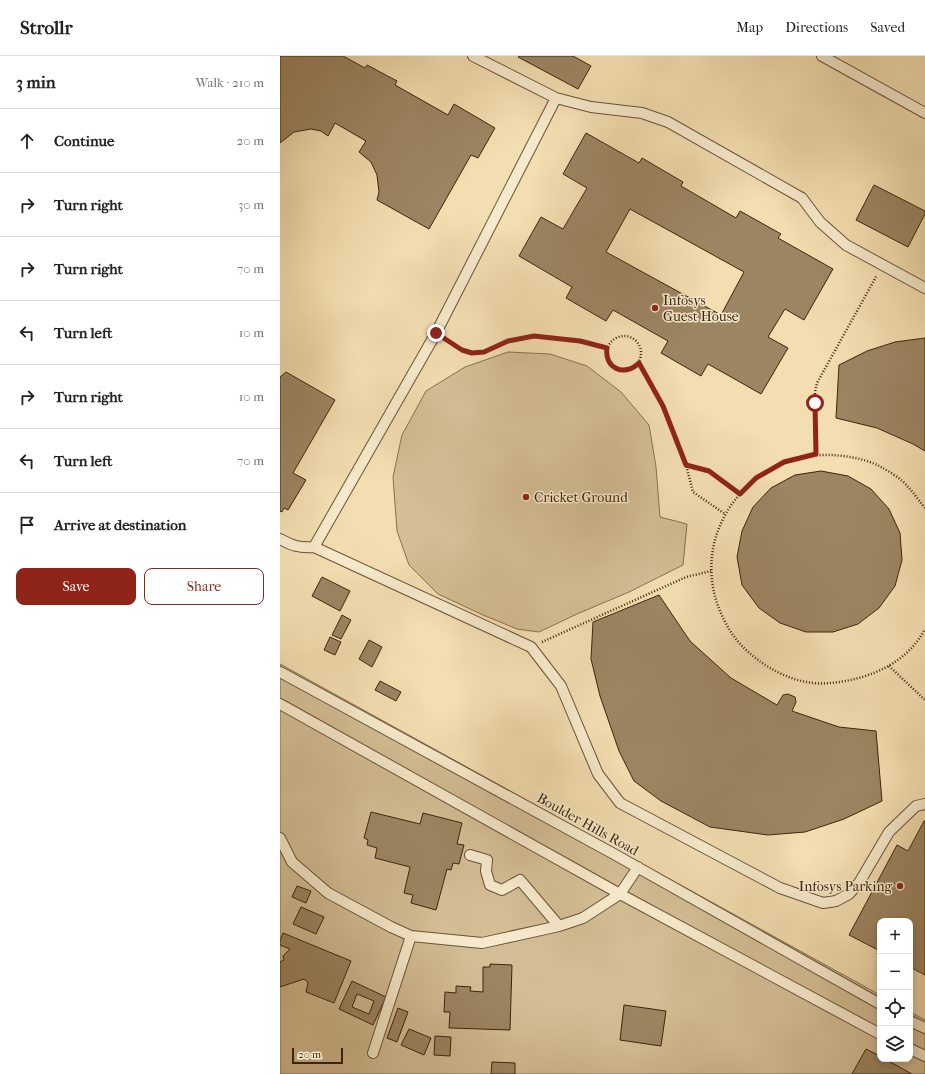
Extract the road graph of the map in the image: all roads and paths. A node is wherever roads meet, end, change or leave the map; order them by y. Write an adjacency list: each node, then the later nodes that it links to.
1 (473, 56): 3 (lane)
2 (822, 56): 4 (lane)
3 (556, 98): 5 (lane); 7 (lane)
4 (925, 113)
5 (883, 265): 6 (lane); 10 (path)
6 (925, 288)
7 (436, 333): 8 (path); 16 (lane)
8 (607, 348): 9 (path); 9 (path)
9 (639, 363): 11 (path)
10 (816, 454): 12 (path); 13 (path)
11 (686, 465): 12 (path); 14 (path)
12 (740, 494): 14 (path)
13 (925, 508)
14 (726, 514): 17 (path)
15 (280, 539): 16 (lane)
16 (314, 547): 21 (lane)
17 (712, 571): 21 (path); 22 (path)
18 (925, 629): 19 (path)
19 (922, 635): 20 (path); 22 (path)
20 (925, 637)
21 (531, 647): 26 (lane)
22 (889, 666): 24 (path)
23 (280, 672): 29 (lane, Boulder Hills Road)
24 (925, 700)
25 (280, 704): 30 (lane)
26 (925, 804)
27 (280, 838): 32 (lane)
28 (470, 855): 31 (lane)
29 (638, 867): 30 (lane); 33 (lane, Boulder Hills Road)
30 (620, 894): 31 (lane); 36 (lane)
31 (559, 926): 32 (lane)
32 (411, 936): 38 (lane)
33 (877, 1002)
34 (913, 1022): 35 (lane)
35 (925, 1028)
36 (877, 1032)
37 (913, 1050): 39 (lane)
38 (373, 1053)
39 (925, 1056)

